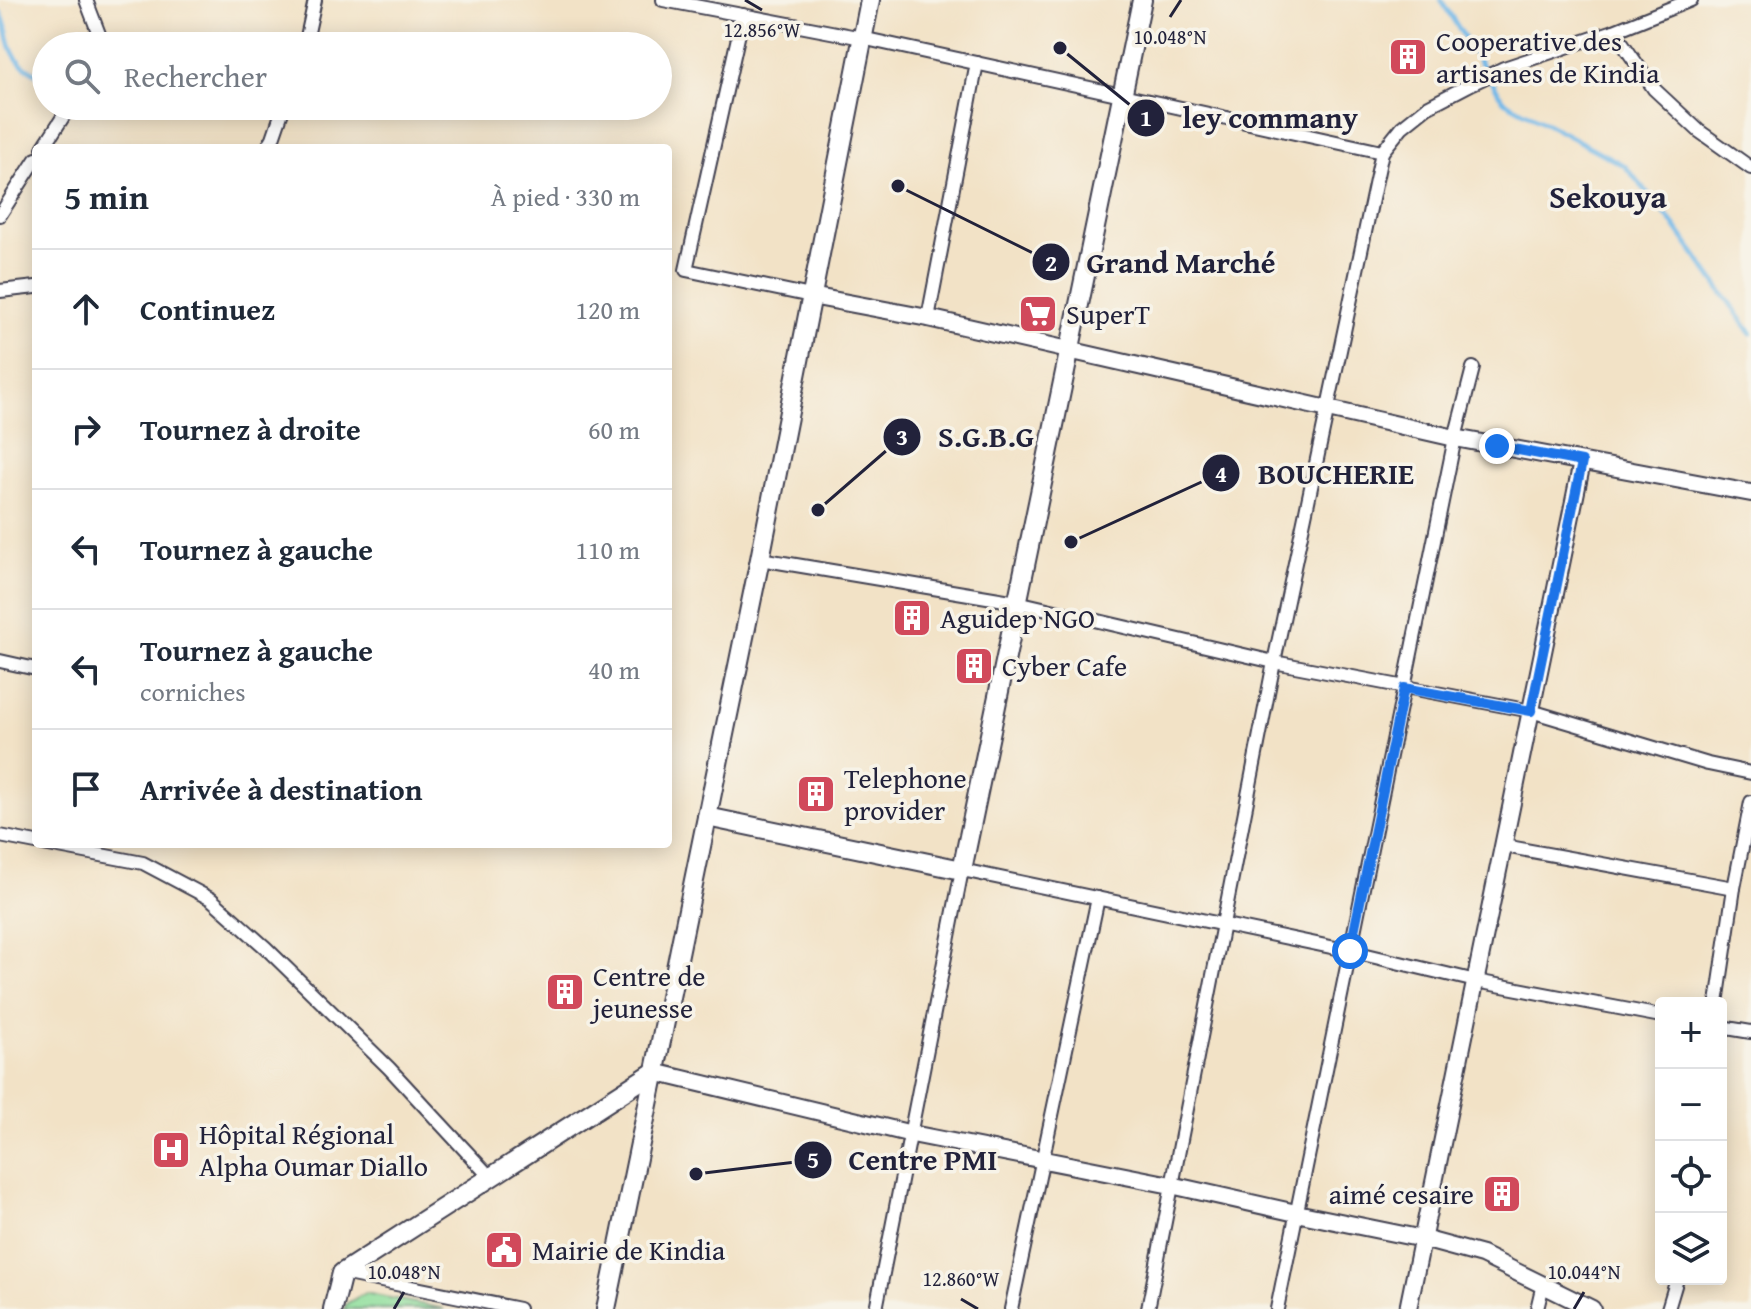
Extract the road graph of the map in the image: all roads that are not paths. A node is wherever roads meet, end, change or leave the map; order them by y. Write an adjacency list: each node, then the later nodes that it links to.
1 (86, 0): 9 (street)
2 (315, 0): 10 (street)
3 (663, 0): 7 (street)
4 (870, 0): 11 (main road)
5 (1142, 0): 13 (main road)
6 (1691, 0): 8 (street)
7 (743, 15): 11 (street); 24 (street)
8 (1614, 31): 18 (street); 20 (street)
9 (98, 32)
10 (308, 32)
11 (862, 38): 12 (street); 24 (main road)
12 (977, 63): 13 (street); 25 (street)
13 (1121, 95): 18 (street); 26 (main road)
14 (61, 120): 16 (street)
15 (279, 120): 17 (street)
16 (46, 144)
17 (269, 144)
18 (1382, 152): 28 (street)
19 (32, 165): 21 (street)
20 (1751, 168)
21 (0, 215)
22 (32, 287): 23 (street)
23 (0, 291)
24 (811, 296): 25 (street); 32 (main road)
25 (928, 318): 26 (street)
26 (1069, 350): 28 (street); 33 (main road)
27 (1473, 368): 29 (street)
28 (1327, 408): 29 (street); 35 (street)
29 (1455, 438): 30 (street); 37 (street)
30 (1582, 462): 31 (street); 38 (street)
31 (1751, 493)
32 (760, 559): 33 (street); 41 (main road)
33 (1017, 602): 35 (street); 46 (main road)
34 (0, 661): 36 (street)
35 (1274, 662): 37 (street); 49 (street)
36 (32, 668)
37 (1404, 688): 38 (street); 50 (street)
38 (1531, 711): 39 (street); 44 (street)
39 (1751, 773)
40 (1751, 802): 47 (street)
41 (707, 817): 46 (main road); 56 (main road)
42 (0, 836): 43 (street)
43 (32, 842)
44 (1504, 846): 47 (street); 51 (street)
45 (64, 848): 59 (street)
46 (962, 870): 48 (street); 57 (street)
47 (1734, 888): 52 (street)
48 (1098, 898): 49 (street); 58 (street)
49 (1222, 924): 50 (street); 60 (street)
50 (1350, 951): 51 (street); 61 (street)
51 (1476, 981): 53 (street); 62 (street)
52 (1718, 997)
53 (1655, 1015)
54 (1727, 1028): 55 (street)
55 (1751, 1032)
56 (654, 1072): 57 (street); 59 (main road); 68 (main road)
57 (912, 1134): 58 (street); 69 (street)
58 (1043, 1159): 60 (street); 70 (street)
59 (491, 1178): 63 (main road)
60 (1171, 1185): 61 (street); 71 (street)
61 (1296, 1213): 62 (street); 72 (street)
62 (1423, 1239): 64 (street); 73 (street)
63 (342, 1273): 66 (main road); 67 (street)
64 (1543, 1284): 74 (street); 75 (street)
65 (1675, 1285): 76 (street)
66 (333, 1309)
67 (519, 1309)
68 (606, 1309)
69 (876, 1309)
70 (1011, 1309)
71 (1148, 1309)
72 (1277, 1309)
73 (1408, 1309)
74 (1537, 1309)
75 (1592, 1309)
76 (1668, 1309)

